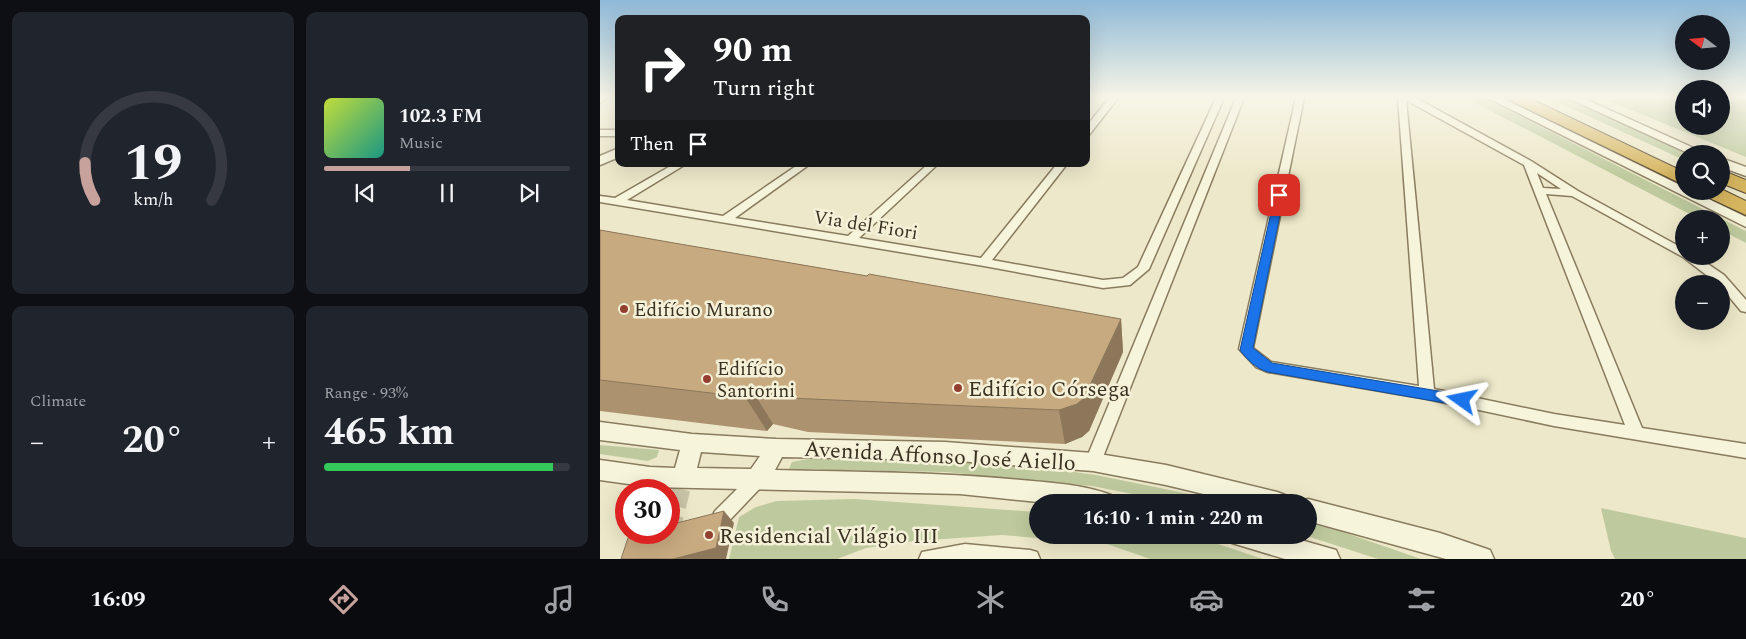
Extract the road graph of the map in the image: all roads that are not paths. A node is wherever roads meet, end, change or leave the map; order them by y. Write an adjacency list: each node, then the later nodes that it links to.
1 (1208, 124): 42 (street, Via del Fiori)
2 (1230, 124): 51 (street)
3 (1294, 124): 45 (street)
4 (1405, 124): 45 (street)
5 (1457, 124): 19 (street)
6 (1545, 124): 39 (street)
7 (1570, 124): 27 (highway)
8 (1594, 124): 14 (highway)
9 (1633, 124): 15 (street)
10 (600, 127): 11 (street)
11 (615, 128)
12 (600, 133): 13 (street)
13 (615, 134)
14 (1624, 138): 17 (highway); 20 (highway)
15 (1680, 145)
16 (615, 154): 18 (street)
17 (1675, 158)
18 (600, 161)
19 (1528, 162): 31 (street); 32 (street)
20 (1675, 162)
21 (1730, 166): 26 (street)
22 (676, 167): 36 (street)
23 (801, 167): 38 (street)
24 (930, 167): 40 (street)
25 (1060, 167): 42 (street)
26 (1746, 172)
27 (1675, 175)
28 (1730, 180): 29 (highway)
29 (1746, 187)
30 (1730, 188): 33 (highway)
31 (1540, 192): 32 (street); 47 (street)
32 (1574, 193): 41 (street)
33 (1746, 195)
34 (600, 199): 36 (street, Via del Fiori)
35 (1728, 200): 37 (highway)
36 (616, 202): 38 (street, Via del Fiori)
37 (1746, 209)
38 (726, 219): 40 (street, Via del Fiori)
39 (1746, 223)
40 (849, 241): 42 (street, Via del Fiori)
41 (1675, 249)
42 (984, 262)
43 (1701, 265): 44 (street)
44 (1746, 308)
45 (1427, 393): 47 (street)
46 (600, 431): 48 (street, Avenida Affonso José Aiello)
47 (1636, 432): 50 (street)
48 (692, 443): 49 (street, Avenida Affonso José Aiello); 53 (street)
49 (776, 448): 51 (street, Avenida Affonso José Aiello); 54 (street)
50 (1746, 452)
51 (1094, 462): 56 (street, Avenida Affonso José Aiello)
52 (600, 470): 53 (street, Avenida Affonso José Aiello)
53 (684, 478): 54 (street, Avenida Affonso José Aiello)
54 (757, 480): 55 (street, Avenida Affonso José Aiello); 58 (street)
55 (1064, 494)
56 (1244, 494)
57 (1317, 512): 63 (street)
58 (721, 517)
59 (1273, 544): 62 (street)
60 (929, 559): 61 (street)
61 (1030, 559)
62 (1327, 559)
63 (1482, 559)

